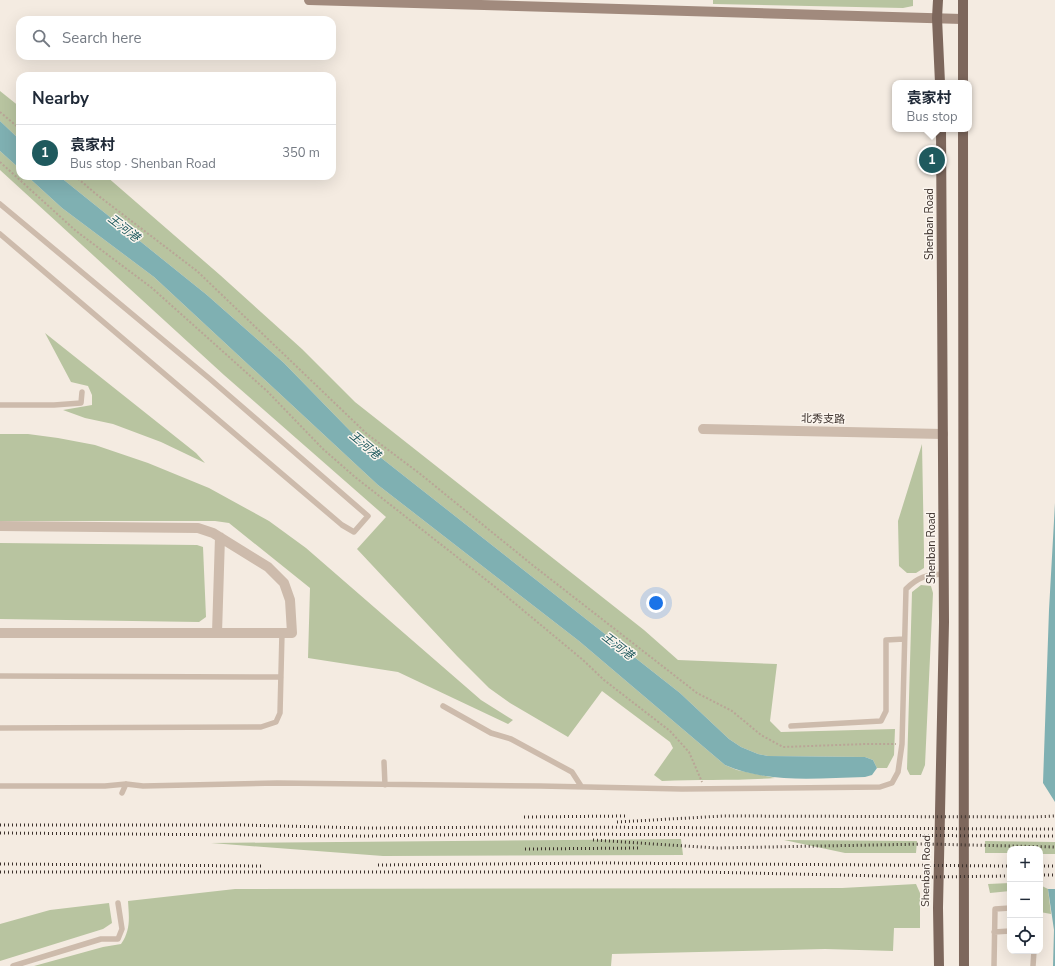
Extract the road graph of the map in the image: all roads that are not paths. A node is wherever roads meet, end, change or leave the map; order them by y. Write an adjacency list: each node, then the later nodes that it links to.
1 (309, 0): 4 (main road)
2 (938, 0): 4 (main road)
3 (963, 0): 5 (main road)
4 (937, 18): 5 (main road); 6 (main road)
5 (962, 19): 7 (main road)
6 (940, 80)
7 (963, 80)
8 (941, 132): 15 (main road, Shenban Road)
9 (963, 132): 41 (main road)
10 (0, 204): 11 (lane)
11 (0, 234)
12 (82, 392): 13 (lane)
13 (0, 405)
14 (703, 429): 15 (street, 北秀支路)
15 (942, 434): 18 (main road, Shenban Road)
16 (0, 526): 17 (street)
17 (220, 537): 20 (street); 21 (street)
18 (943, 574): 22 (lane); 40 (main road, Shenban Road)
19 (0, 633): 20 (street)
20 (217, 633): 21 (street)
21 (282, 633): 24 (lane)
22 (904, 639): 26 (lane); 32 (lane)
23 (0, 676): 24 (lane)
24 (281, 677): 27 (lane)
25 (444, 706): 32 (lane)
26 (791, 726)
27 (0, 728)
28 (384, 762): 30 (lane)
29 (126, 784): 30 (lane); 31 (lane); 33 (lane)
30 (385, 785): 32 (lane)
31 (0, 786)
32 (581, 786)
33 (122, 793)
34 (118, 903): 39 (lane)
35 (1007, 908): 37 (lane)
36 (1007, 931): 37 (lane)
37 (994, 932): 42 (lane)
38 (1034, 954): 43 (lane)
39 (13, 966)
40 (939, 966)
41 (964, 966)
42 (994, 966)
43 (1033, 966)

